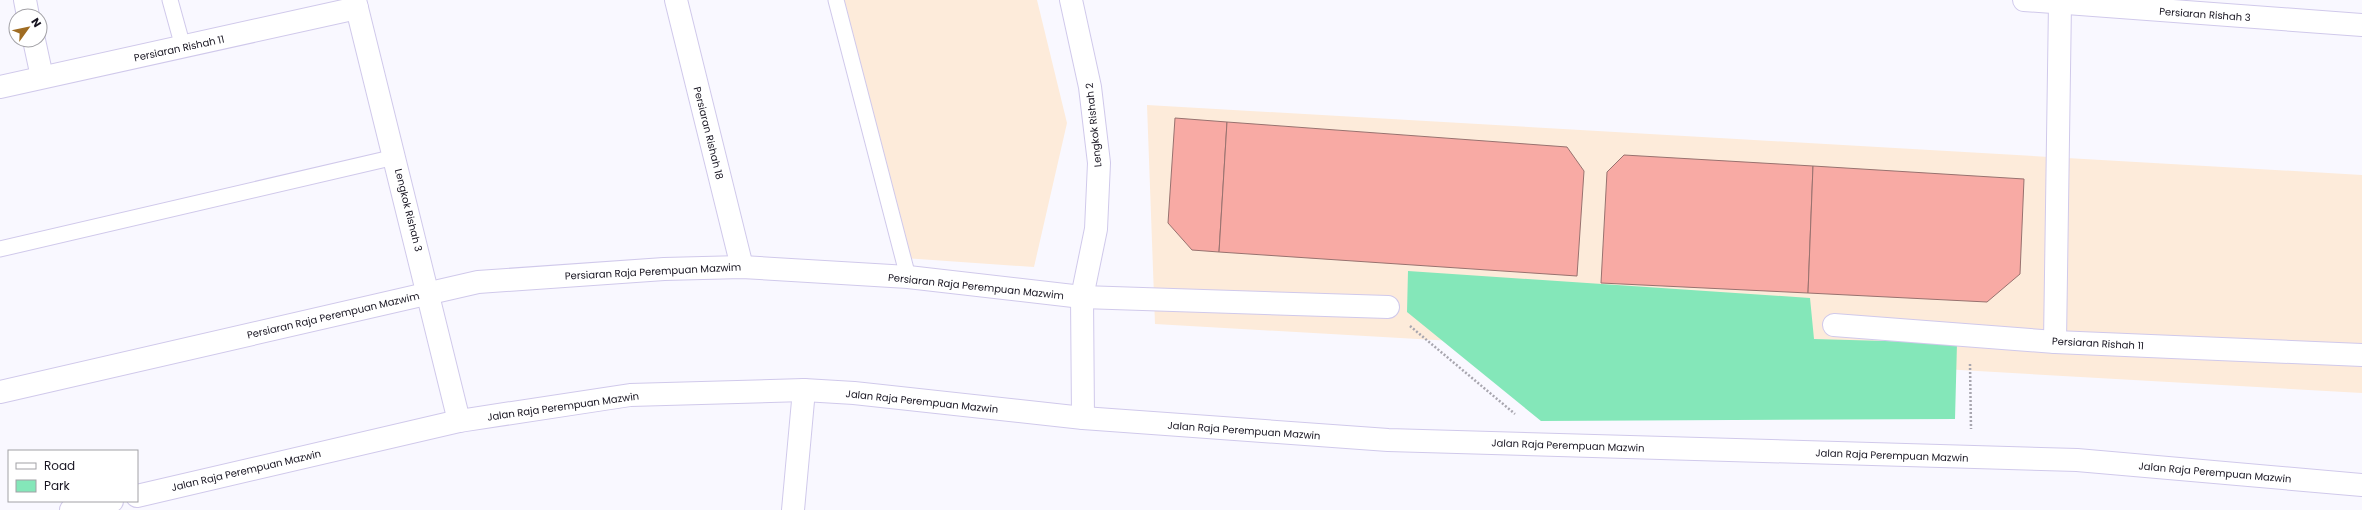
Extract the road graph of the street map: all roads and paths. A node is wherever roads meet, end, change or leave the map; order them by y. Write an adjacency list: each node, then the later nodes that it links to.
1 (170, 0): 9 (lane)
2 (676, 0): 15 (street, Persiaran Rishah 18)
3 (836, 0): 16 (lane)
4 (1071, 0): 18 (street, Lengkok Rishah 2)
5 (2024, 0): 6 (street, Persiaran Rishah 3)
6 (2060, 3): 8 (street, Persiaran Rishah 3); 22 (street)
7 (356, 4): 9 (street, Persiaran Rishah 11); 13 (street, Lengkok Rishah 3)
8 (2362, 25)
9 (183, 47): 11 (street, Persiaran Rishah 11)
10 (36, 48): 11 (street)
11 (42, 77): 12 (street, Persiaran Rishah 11)
12 (0, 87)
13 (395, 157): 14 (lane); 17 (street, Lengkok Rishah 3)
14 (0, 248)
15 (742, 267): 16 (street, Persiaran Raja Perempuan Mazwim); 17 (street, Persiaran Raja Perempuan Mazwim)
16 (908, 277): 18 (street, Persiaran Raja Perempuan Mazwim)
17 (429, 292): 25 (street, Persiaran Raja Perempuan Mazwim); 27 (street, Lengkok Rishah 3)
18 (1082, 297): 19 (street, Persiaran Raja Perempuan Mazwim); 26 (street, Lengkok Rishah 2)
19 (1388, 307): 28 (path)
20 (1834, 325): 21 (street, Persiaran Rishah 11)
21 (1969, 335): 22 (street, Persiaran Rishah 11); 29 (path)
22 (2055, 342): 23 (street, Persiaran Rishah 11)
23 (2362, 355)
24 (804, 390): 26 (street, Jalan Raja Perempuan Mazwin); 27 (street, Jalan Raja Perempuan Mazwin); 34 (street)
25 (0, 392)
26 (1082, 418): 28 (street, Jalan Raja Perempuan Mazwin)
27 (459, 421): 31 (street, Jalan Raja Perempuan Mazwin)
28 (1551, 445): 29 (street, Jalan Raja Perempuan Mazwin)
29 (1972, 457): 30 (street, Jalan Raja Perempuan Mazwin)
30 (2362, 485)
31 (138, 496)
32 (107, 502): 33 (street)
33 (71, 510)
34 (794, 510)

